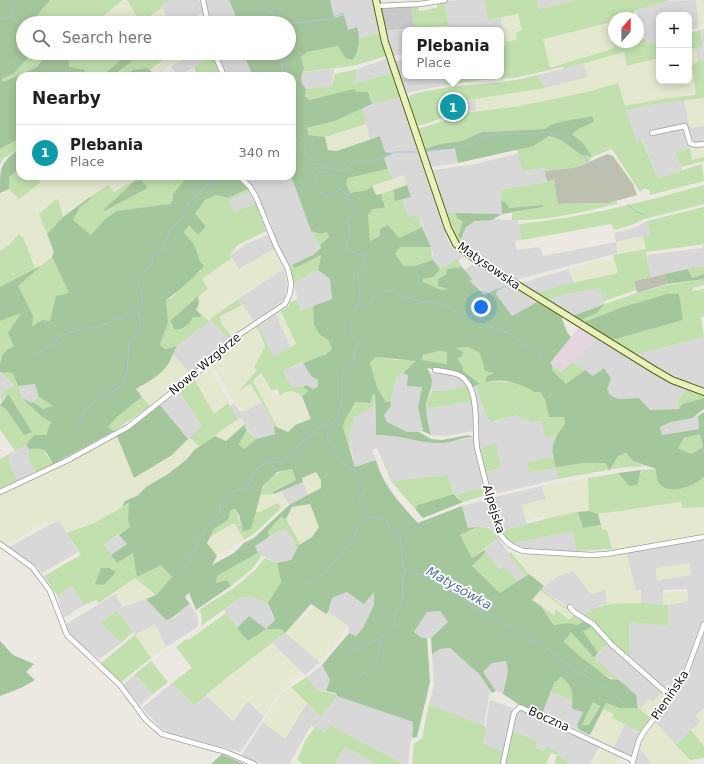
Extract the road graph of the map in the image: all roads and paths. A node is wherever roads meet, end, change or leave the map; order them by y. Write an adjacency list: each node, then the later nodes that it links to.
1 (203, 0): 4 (street)
2 (445, 0): 3 (street)
3 (377, 3): 11 (street, Matysowska)
4 (206, 16)
5 (217, 60): 6 (street)
6 (222, 72)
7 (652, 133): 8 (street)
8 (704, 144)
9 (243, 180): 12 (street, Nowe Wzgórze)
10 (435, 370): 13 (street, Alpejska)
11 (704, 392)
12 (0, 492)
13 (704, 536)
14 (0, 544): 19 (street)
15 (570, 607): 17 (street)
16 (704, 624): 17 (street, Pienińska)
17 (671, 697): 18 (street, Pienińska)
18 (633, 762): 20 (street, Boczna)
19 (254, 764)
20 (503, 764)

